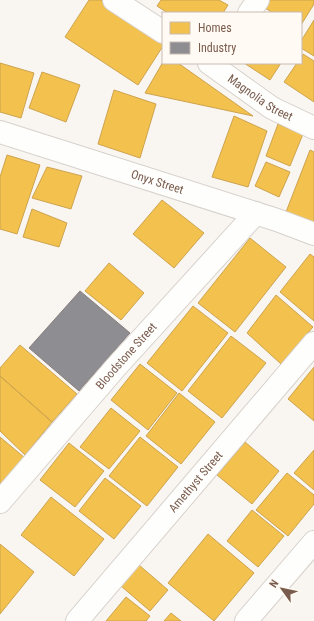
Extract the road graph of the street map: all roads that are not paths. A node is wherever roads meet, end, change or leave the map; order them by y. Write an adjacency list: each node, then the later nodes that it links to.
1 (114, 0): 4 (street)
2 (258, 0): 3 (street)
3 (250, 12)
4 (162, 31)
5 (213, 64): 6 (street, Magnolia Street)
6 (314, 128)
7 (0, 132): 8 (street, Onyx Street)
8 (256, 213): 9 (street, Onyx Street); 11 (street, Bloodstone Street)
9 (314, 234)
10 (314, 343): 13 (street, Amethyst Street)
11 (0, 502)
12 (314, 542): 14 (street)
13 (78, 621)
14 (246, 621)

